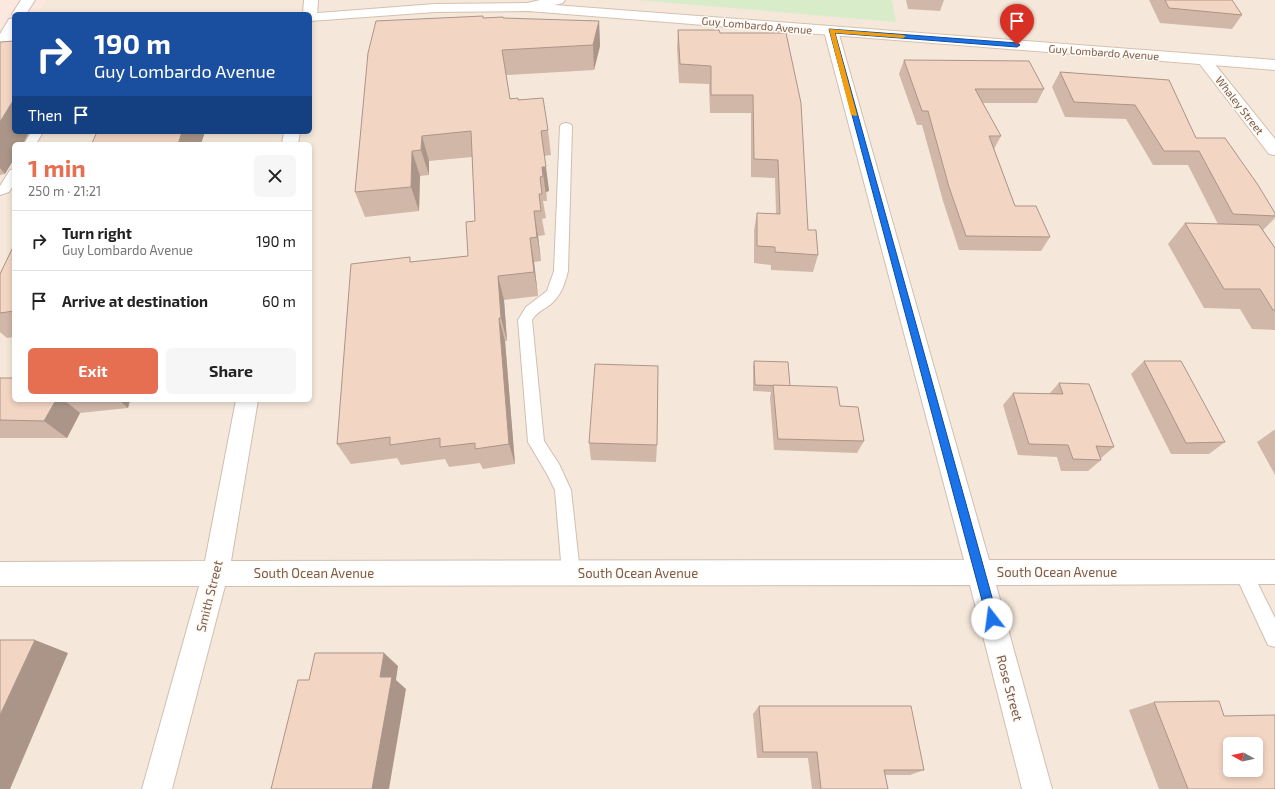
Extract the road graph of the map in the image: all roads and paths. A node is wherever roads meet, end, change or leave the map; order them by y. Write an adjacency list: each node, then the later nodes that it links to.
1 (28, 0): 5 (street)
2 (311, 0): 6 (street)
3 (558, 0): 4 (street)
4 (528, 7): 7 (street, Guy Lombardo Avenue); 9 (street, Guy Lombardo Avenue)
5 (20, 12)
6 (310, 12)
7 (312, 16)
8 (12, 26): 10 (street)
9 (831, 31): 11 (street, Guy Lombardo Avenue); 18 (street, Rose Street)
10 (6, 38)
11 (1204, 60): 12 (street, Guy Lombardo Avenue); 14 (street, Whaley Street)
12 (1275, 65)
13 (566, 126): 21 (lane)
14 (1275, 150)
15 (12, 177): 16 (lane)
16 (0, 191)
17 (247, 402): 23 (street, Smith Street)
18 (980, 572): 19 (street, South Ocean Avenue); 21 (street, South Ocean Avenue); 26 (street, Rose Street)
19 (1243, 572): 20 (street, South Ocean Avenue); 24 (lane)
20 (1275, 572)
21 (571, 573): 23 (street, South Ocean Avenue)
22 (0, 574): 23 (street, South Ocean Avenue)
23 (216, 574): 25 (street, Smith Street)
24 (1275, 638)
25 (157, 789)
26 (1037, 789)

